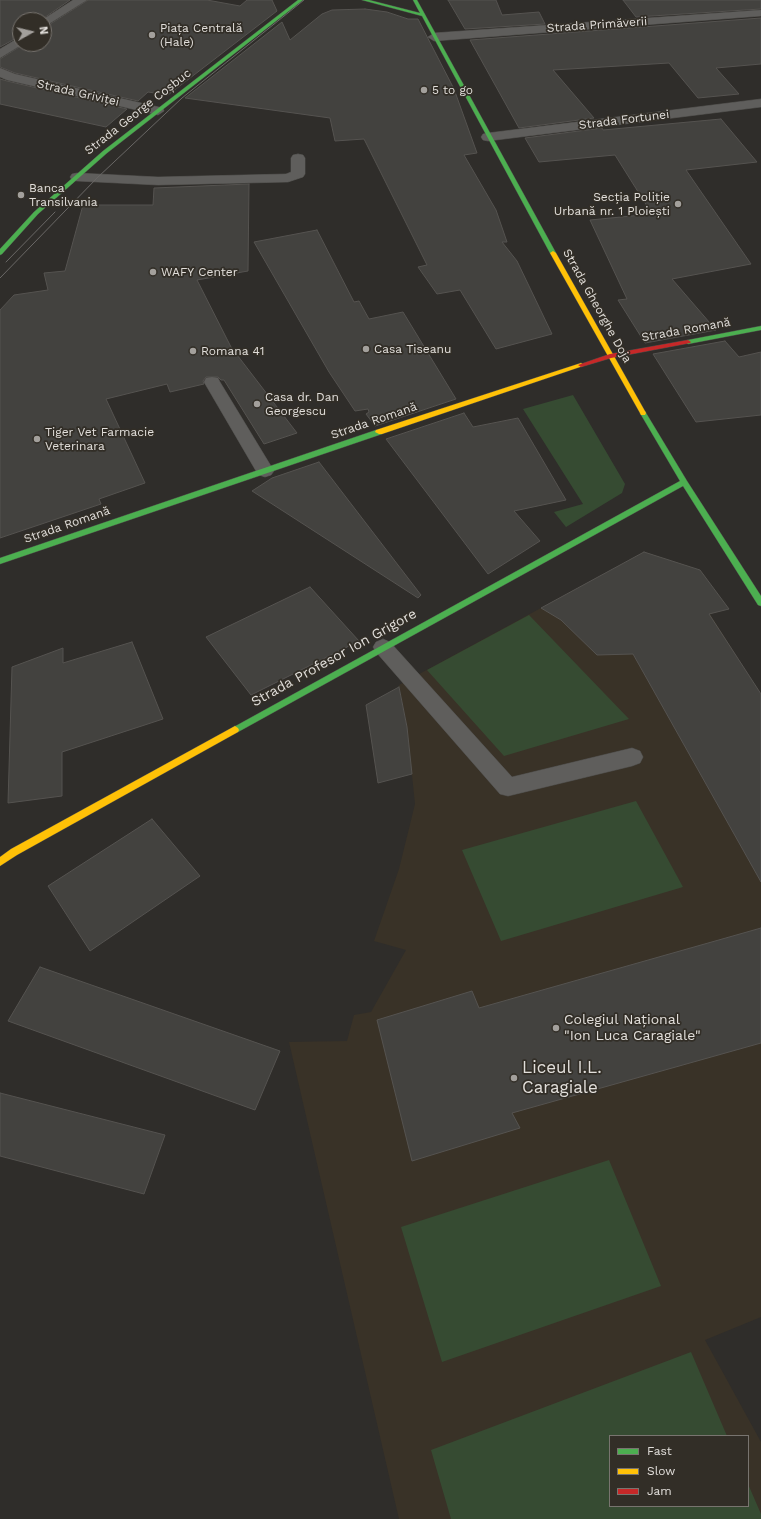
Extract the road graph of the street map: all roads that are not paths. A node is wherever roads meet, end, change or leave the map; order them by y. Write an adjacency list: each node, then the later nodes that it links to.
1 (80, 0): 7 (street)
2 (301, 0): 13 (main road, Strada George Coșbuc)
3 (364, 0): 6 (main road)
4 (415, 0): 6 (main road, Strada Gheorghe Doja)
5 (761, 12): 8 (street, Strada Primăverii)
6 (422, 15): 8 (main road, Strada Gheorghe Doja)
7 (52, 19)
8 (434, 37): 14 (main road, Strada Gheorghe Doja)
9 (12, 46): 10 (street)
10 (0, 54)
11 (0, 72): 13 (street, Strada Griviței)
12 (761, 103): 14 (street, Strada Fortunei)
13 (158, 110): 16 (main road, Strada George Coșbuc)
14 (488, 137): 19 (main road, Strada Gheorghe Doja)
15 (298, 158): 16 (street)
16 (77, 177): 17 (main road, Strada George Coșbuc)
17 (0, 253)
18 (761, 328): 19 (main road, Strada Romană)
19 (610, 356): 21 (main road, Strada Romană); 22 (main road, Strada Gheorghe Doja)
20 (212, 382): 21 (street)
21 (265, 471): 23 (main road, Strada Romană)
22 (684, 482): 24 (main road, Strada Gheorghe Doja); 25 (main road, Strada Profesor Ion Grigore)
23 (0, 560)
24 (761, 603)
25 (383, 647): 26 (street); 27 (main road, Strada Profesor Ion Grigore)
26 (632, 757)
27 (5, 854)

